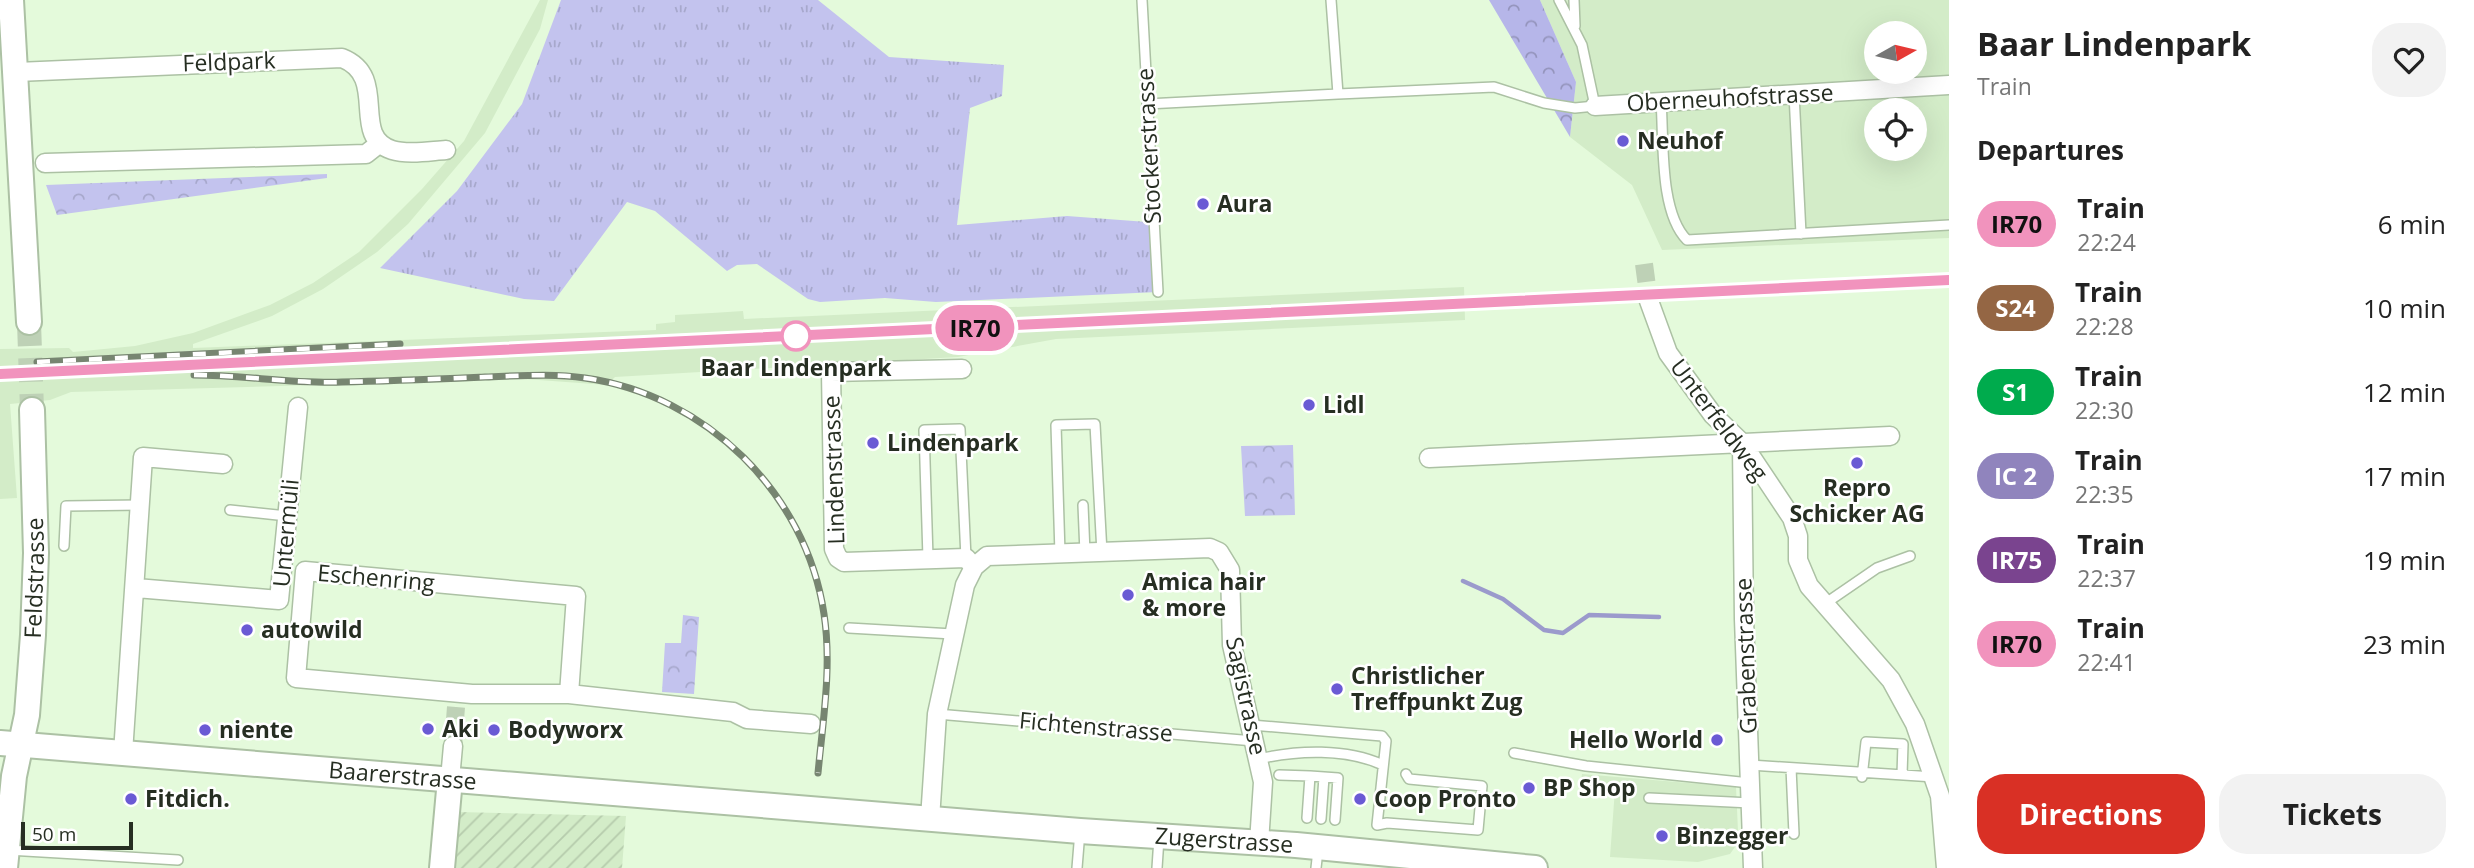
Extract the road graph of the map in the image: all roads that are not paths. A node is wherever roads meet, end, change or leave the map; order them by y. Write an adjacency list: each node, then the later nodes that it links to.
1 (11, 0): 7 (main road)
2 (1142, 0): 12 (lane, Stockerstrasse)
3 (1331, 0): 9 (lane)
4 (1559, 0): 6 (lane)
5 (1574, 0): 6 (lane)
6 (1575, 31): 13 (lane)
7 (17, 72): 14 (street, Feldpark); 21 (main road)
8 (1949, 85): 10 (street, Oberneuhofstrasse)
9 (1338, 94): 12 (lane); 13 (lane)
10 (1794, 94): 11 (street, Oberneuhofstrasse); 18 (lane)
11 (1661, 101): 13 (street, Oberneuhofstrasse); 18 (lane)
12 (1147, 104): 19 (lane, Stockerstrasse)
13 (1595, 106)
14 (380, 143): 15 (street); 16 (street)
15 (446, 150)
16 (45, 163)
17 (1949, 225): 18 (lane)
18 (1801, 234)
19 (1158, 292)
20 (1649, 302): 26 (street, Unterfeldweg)
21 (29, 322)
22 (962, 369): 38 (street, Lindenstrasse)
23 (298, 407): 32 (street, Untermüli)
24 (32, 410): 48 (main road, Feldstrasse)
25 (1890, 436): 26 (street)
26 (1742, 443): 27 (street); 41 (street, Unterfeldweg); 55 (street, Grabenstrasse)
27 (1429, 458)
28 (223, 464): 29 (street)
29 (141, 505): 33 (lane); 40 (street)
30 (1083, 505): 35 (lane)
31 (230, 510): 32 (lane)
32 (287, 516): 40 (street, Untermüli)
33 (64, 546)
34 (1219, 552): 35 (street, Lindenstrasse); 47 (street, Sagistrasse)
35 (1093, 553): 36 (street, Lindenstrasse); 36 (lane)
36 (1060, 554): 39 (street, Lindenstrasse)
37 (1910, 556): 41 (lane)
38 (928, 558): 39 (street, Lindenstrasse); 39 (lane)
39 (970, 563): 43 (street)
40 (136, 588): 50 (street)
41 (1826, 603): 61 (street, Unterfeldweg)
42 (849, 628): 43 (lane)
43 (953, 634): 45 (street)
44 (569, 694): 44 (street, Eschenring); 46 (street, Eschenring)
45 (937, 714): 47 (lane, Fichtenstrasse); 66 (street)
46 (811, 724)
47 (1255, 742): 52 (lane); 52 (lane, Fichtenstrasse); 73 (street, Sagistrasse)
48 (11, 745): 50 (main road, Baarerstrasse); 75 (main road, Feldstrasse)
49 (453, 746): 62 (street)
50 (123, 753): 62 (main road, Baarerstrasse)
51 (1514, 753): 55 (lane)
52 (1383, 765): 54 (lane)
53 (1791, 768): 55 (lane); 57 (lane); 71 (lane)
54 (1406, 774)
55 (1750, 774): 64 (street, Grabenstrasse)
56 (1279, 775): 59 (lane)
57 (1862, 775): 58 (lane); 58 (lane)
58 (1902, 775): 61 (lane)
59 (1310, 776): 60 (lane); 67 (lane)
60 (1324, 777): 68 (lane); 69 (lane)
61 (1934, 777): 83 (street, Unterfeldweg)
62 (450, 779): 65 (main road, Baarerstrasse); 78 (main road)
63 (1649, 797): 64 (lane)
64 (1751, 803): 82 (street, Grabenstrasse)
65 (806, 808): 66 (main road, Zugerstrasse)
66 (930, 818): 70 (main road, Zugerstrasse)
67 (1307, 818)
68 (1321, 819)
69 (1335, 821)
70 (1080, 831): 72 (main road, Zugerstrasse); 79 (lane)
71 (1794, 834)
72 (1159, 836): 73 (main road, Zugerstrasse); 80 (lane)
73 (1259, 844): 74 (main road, Zugerstrasse)
74 (1317, 858): 77 (main road, Zugerstrasse)
75 (5, 859): 76 (lane)
76 (178, 860)
77 (1492, 867): 81 (main road, Zugerstrasse)
78 (442, 868)
79 (1077, 868)
80 (1157, 868)
81 (1535, 868)
82 (1753, 868)
83 (1946, 868)

